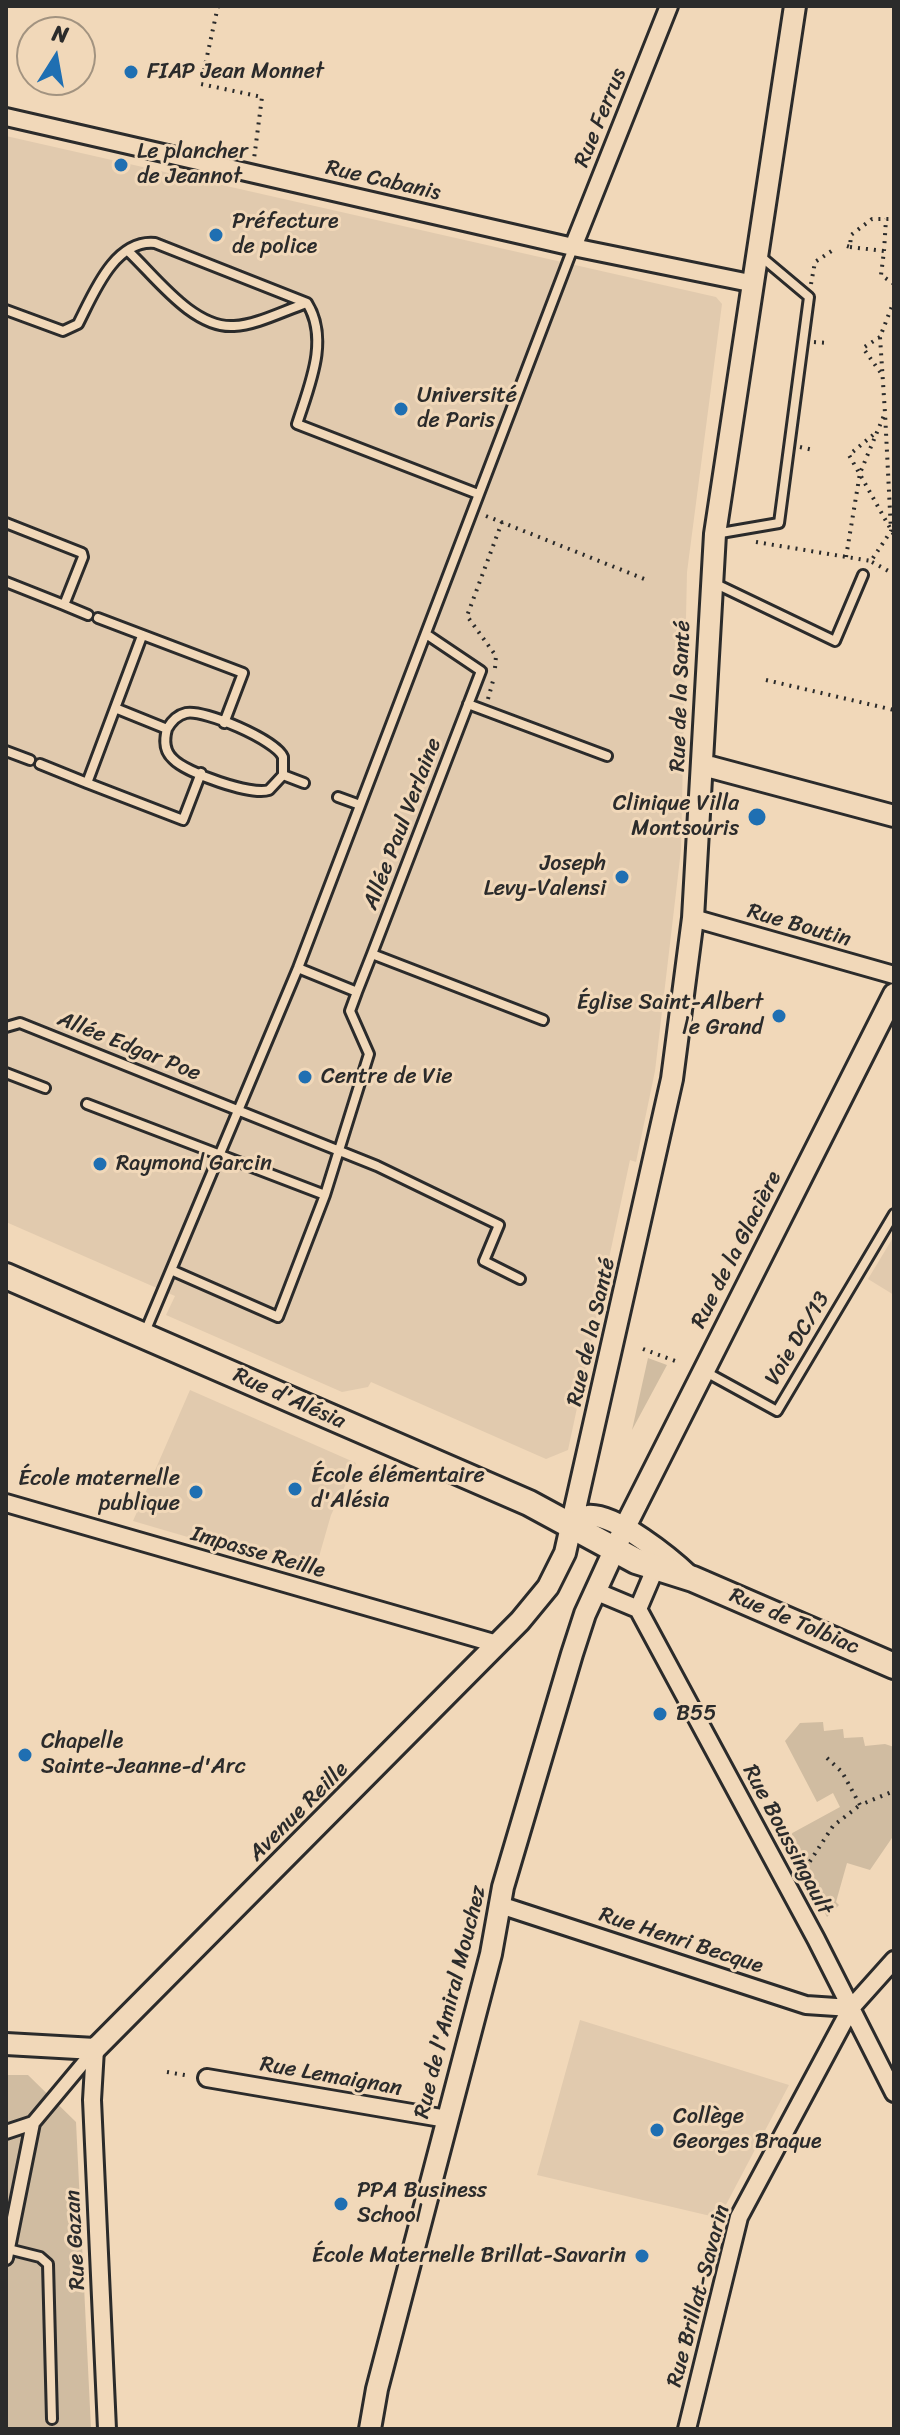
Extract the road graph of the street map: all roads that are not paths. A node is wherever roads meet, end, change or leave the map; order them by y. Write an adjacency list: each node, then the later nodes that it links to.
1 (669, 6): 4 (street, Rue Ferrus)
2 (795, 6): 6 (street, Rue de la Santé)
3 (6, 117): 4 (street, Rue Cabanis)
4 (573, 247): 7 (street, Rue Cabanis); 10 (lane)
5 (128, 251): 8 (lane); 8 (lane); 9 (lane)
6 (755, 252): 7 (street, Rue de la Santé); 12 (lane)
7 (750, 283): 12 (street, Rue de la Santé)
8 (307, 303): 10 (lane)
9 (6, 310)
10 (478, 494): 17 (lane)
11 (6, 523): 16 (lane)
12 (715, 534): 14 (street, Rue de la Santé)
13 (863, 575): 14 (lane)
14 (709, 581): 25 (street, Rue de la Santé)
15 (6, 582): 16 (lane)
16 (64, 605): 18 (lane)
17 (426, 634): 19 (lane, Allée Paul Verlaine); 31 (lane)
18 (142, 636): 20 (lane); 21 (lane)
19 (468, 704): 24 (lane); 34 (lane, Allée Paul Verlaine)
20 (115, 708): 22 (lane); 28 (lane)
21 (224, 723): 22 (lane); 27 (lane)
22 (167, 729): 26 (lane)
23 (6, 751): 28 (lane)
24 (607, 756)
25 (703, 765): 32 (street); 33 (street, Rue de la Santé)
26 (201, 773): 27 (lane); 28 (lane)
27 (283, 775): 29 (lane)
28 (87, 783)
29 (304, 783)
30 (338, 797): 31 (lane)
31 (360, 805): 35 (lane)
32 (894, 816)
33 (693, 918): 36 (street, Rue Boutin); 55 (street, Rue de la Santé)
34 (372, 954): 37 (lane, Allée Paul Verlaine); 39 (lane)
35 (298, 968): 37 (lane); 44 (lane)
36 (894, 975)
37 (357, 992): 45 (lane)
38 (894, 994): 53 (street, Rue de la Glacière)
39 (543, 1020)
40 (6, 1027): 44 (lane, Allée Edgar Poe)
41 (6, 1073): 42 (lane)
42 (45, 1088)
43 (87, 1104): 46 (lane)
44 (237, 1110): 45 (lane, Allée Edgar Poe); 46 (lane)
45 (339, 1151): 47 (lane); 51 (lane, Allée Edgar Poe)
46 (219, 1154): 47 (lane); 49 (lane)
47 (325, 1195): 49 (lane)
48 (894, 1214): 53 (lane, Voie DC/13)
49 (171, 1270): 52 (lane)
50 (6, 1276): 52 (main road, Rue d'Alésia)
51 (520, 1279)
52 (143, 1336): 55 (main road, Rue d'Alésia)
53 (704, 1370): 56 (street, Rue de la Glacière)
54 (6, 1503): 61 (street, Impasse Reille)
55 (572, 1525): 56 (main road, Rue d'Alésia); 61 (street, Avenue Reille)
56 (619, 1539): 57 (main road, Rue de Tolbiac); 58 (street); 59 (street, Rue de l'Amiral Mouchez)
57 (655, 1569): 58 (main road, Rue de Tolbiac); 60 (street)
58 (693, 1579): 62 (main road, Rue de Tolbiac)
59 (595, 1591): 60 (street); 63 (street, Rue de l'Amiral Mouchez)
60 (638, 1609): 65 (street, Rue Boussingault)
61 (497, 1644): 67 (street, Avenue Reille)
62 (894, 1666)
63 (500, 1905): 65 (street, Rue Henri Becque); 70 (street, Rue de l'Amiral Mouchez)
64 (894, 1960): 65 (street, Rue Brillat-Savarin)
65 (851, 2008): 69 (street, Rue Boussingault); 77 (street, Rue Brillat-Savarin)
66 (6, 2044): 67 (street)
67 (95, 2049): 71 (street); 75 (street, Rue Gazan)
68 (204, 2078): 70 (street, Rue Lemaignan)
69 (894, 2093)
70 (447, 2119): 76 (street, Rue de l'Amiral Mouchez)
71 (33, 2123): 72 (street); 73 (street)
72 (6, 2132)
73 (7, 2254): 74 (lane)
74 (52, 2419)
75 (107, 2429)
76 (370, 2429)
77 (687, 2429)

